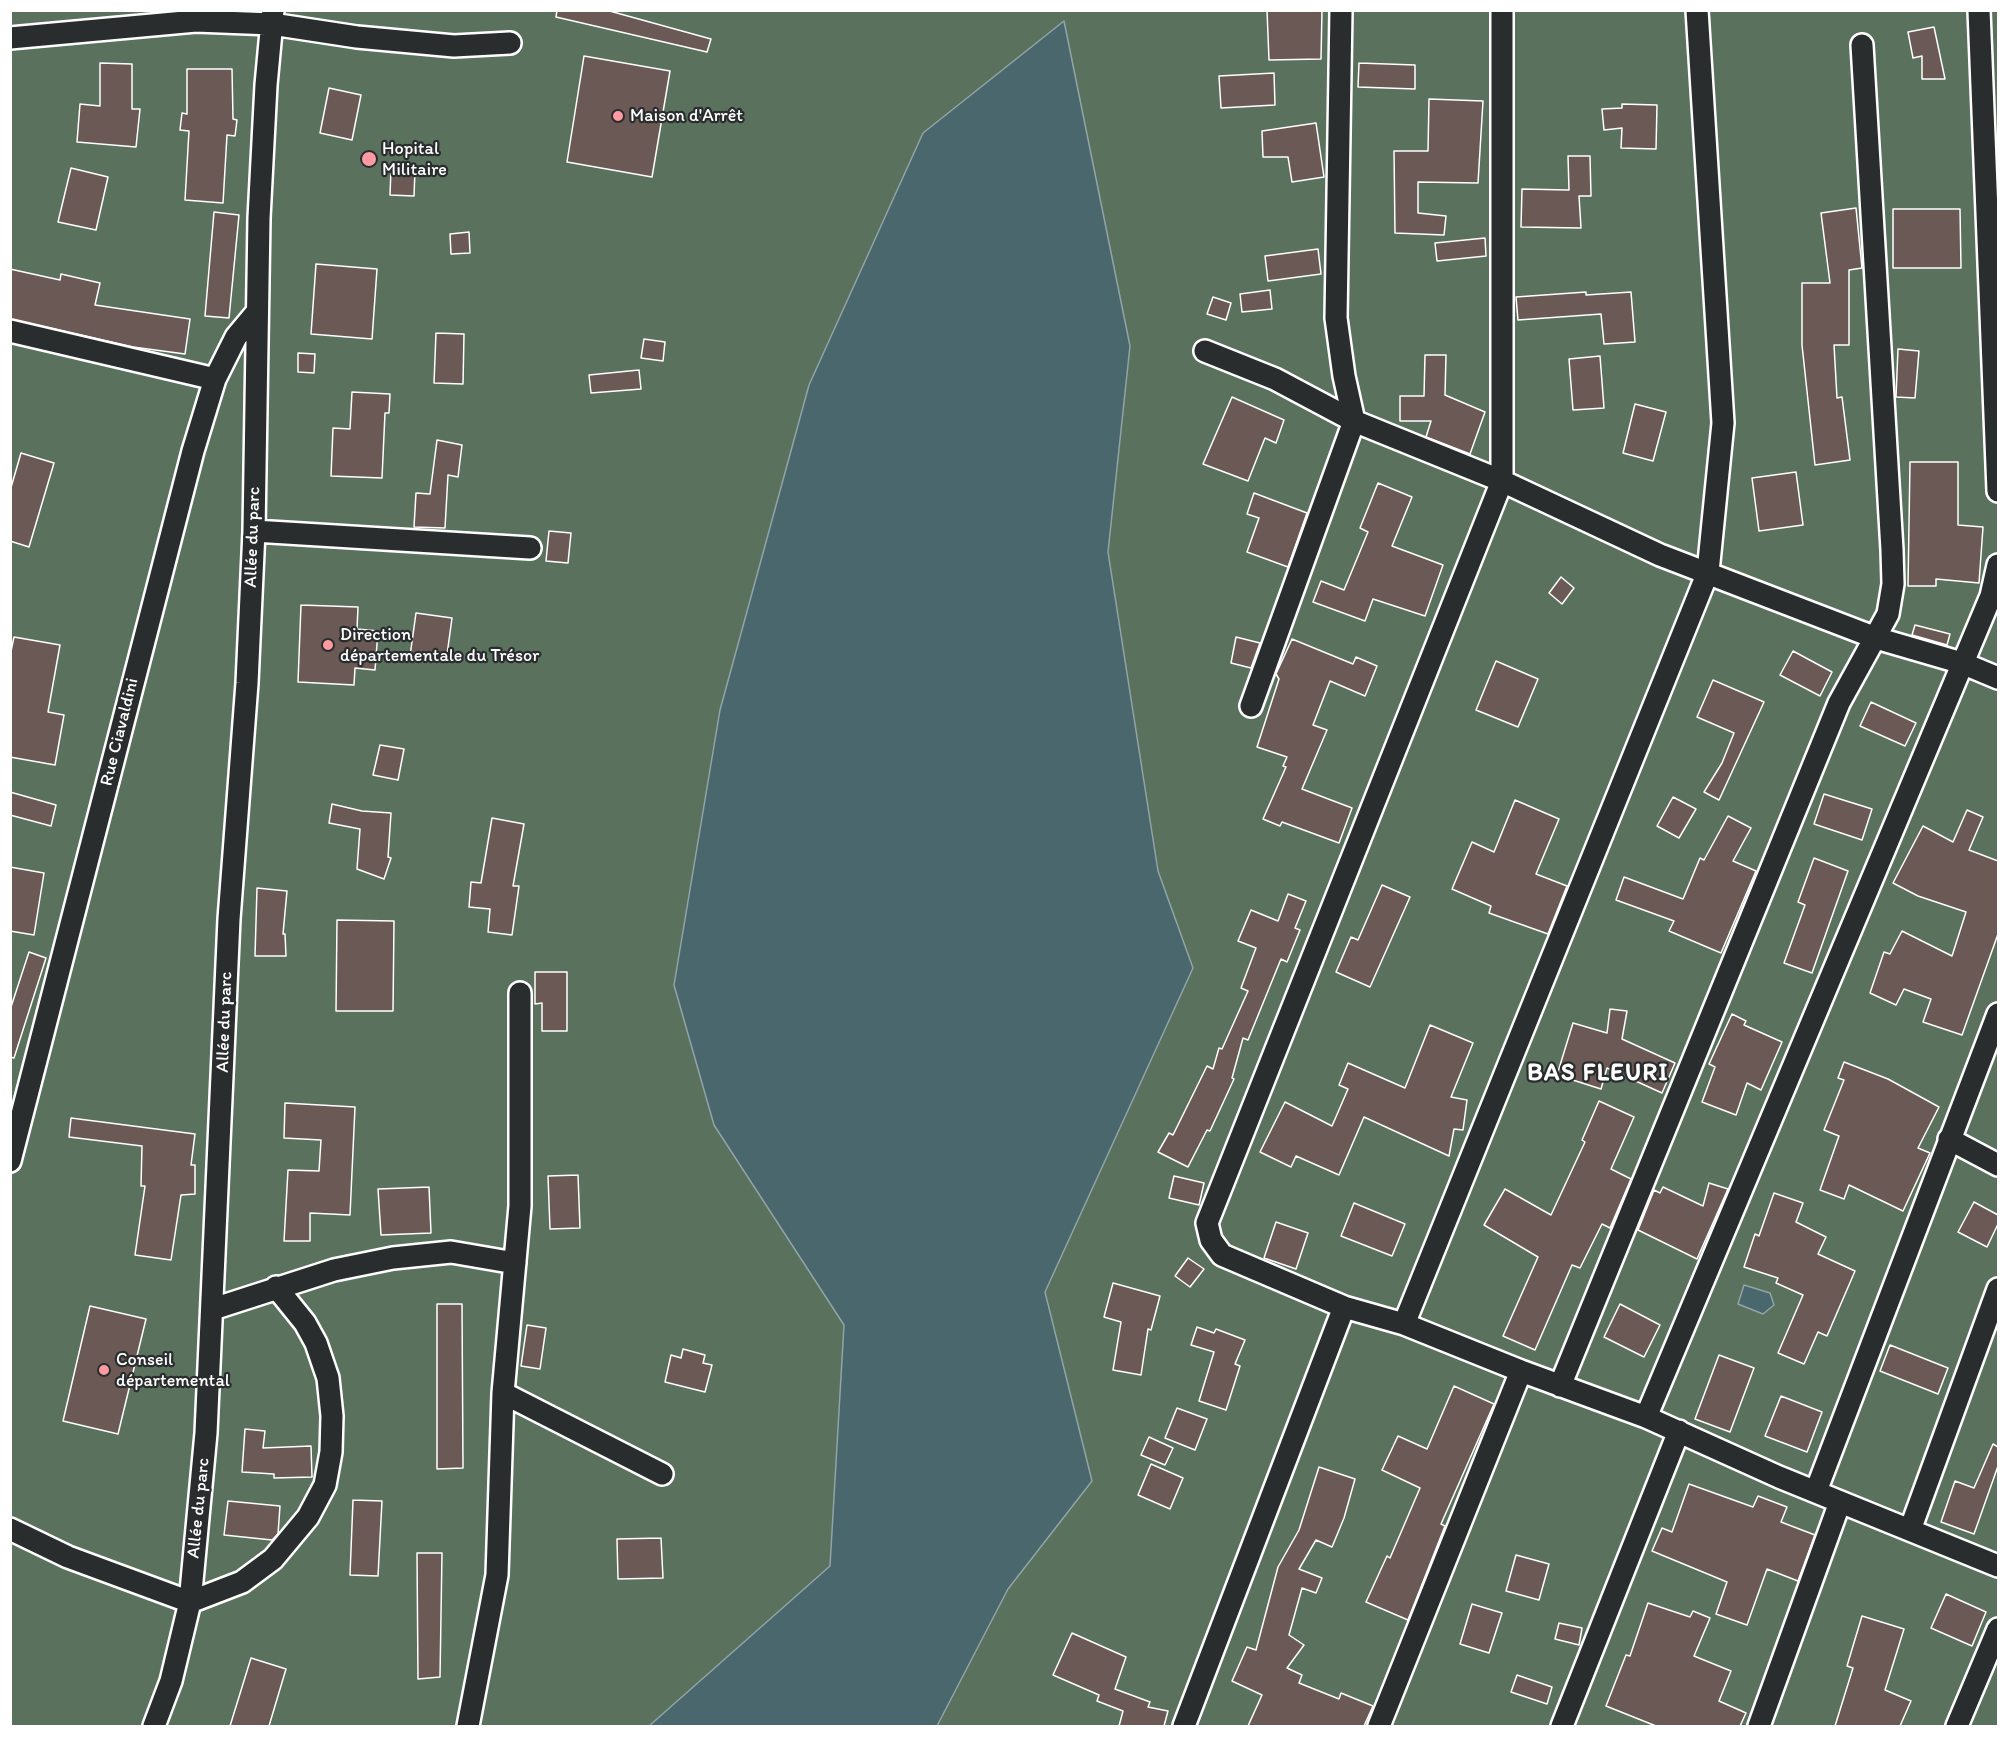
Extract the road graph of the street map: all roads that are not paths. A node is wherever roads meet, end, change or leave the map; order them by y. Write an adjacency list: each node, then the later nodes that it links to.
1 (1341, 10): 13 (street)
2 (1502, 10): 14 (street)
3 (1697, 10): 19 (street)
4 (1979, 10): 15 (street)
5 (273, 17): 6 (street); 7 (street); 9 (street, Allée du parc)
6 (10, 38)
7 (510, 43)
8 (1862, 45): 20 (street)
9 (256, 313): 12 (street, Rue Ciavaldini); 16 (street, Allée du parc)
10 (10, 331): 12 (street)
11 (1205, 351): 13 (street)
12 (215, 379): 27 (street, Rue Ciavaldini)
13 (1354, 421): 14 (street); 23 (street)
14 (1502, 481): 19 (street); 32 (street)
15 (1998, 490)
16 (254, 531): 17 (street); 33 (street, Allée du parc)
17 (530, 548)
18 (1998, 565): 21 (street)
19 (1708, 573): 20 (street); 34 (street)
20 (1876, 638): 21 (street); 36 (street)
21 (1962, 663): 22 (street); 38 (street)
22 (1998, 678)
23 (1251, 705)
24 (520, 993): 29 (street)
25 (1998, 1014): 26 (street)
26 (1949, 1138): 28 (street); 41 (street)
27 (10, 1161)
28 (1998, 1165)
29 (515, 1263): 30 (street); 37 (street)
30 (276, 1287): 33 (street); 46 (street)
31 (1998, 1289): 44 (street)
32 (1344, 1307): 34 (street); 50 (street)
33 (213, 1308): 46 (street, Allée du parc)
34 (1404, 1324): 35 (street)
35 (1521, 1371): 36 (street); 51 (street)
36 (1560, 1386): 38 (street)
37 (503, 1393): 40 (street); 49 (street)
38 (1646, 1417): 39 (street)
39 (1679, 1431): 41 (street); 52 (street)
40 (662, 1474)
41 (1816, 1491): 42 (street)
42 (1840, 1502): 44 (street); 53 (street)
43 (10, 1529): 46 (street)
44 (1910, 1530): 45 (street)
45 (1998, 1566)
46 (190, 1602): 48 (street, Allée du parc)
47 (1998, 1629): 54 (street)
48 (154, 1726)
49 (468, 1726)
50 (1184, 1726)
51 (1379, 1726)
52 (1562, 1726)
53 (1759, 1726)
54 (1957, 1726)

